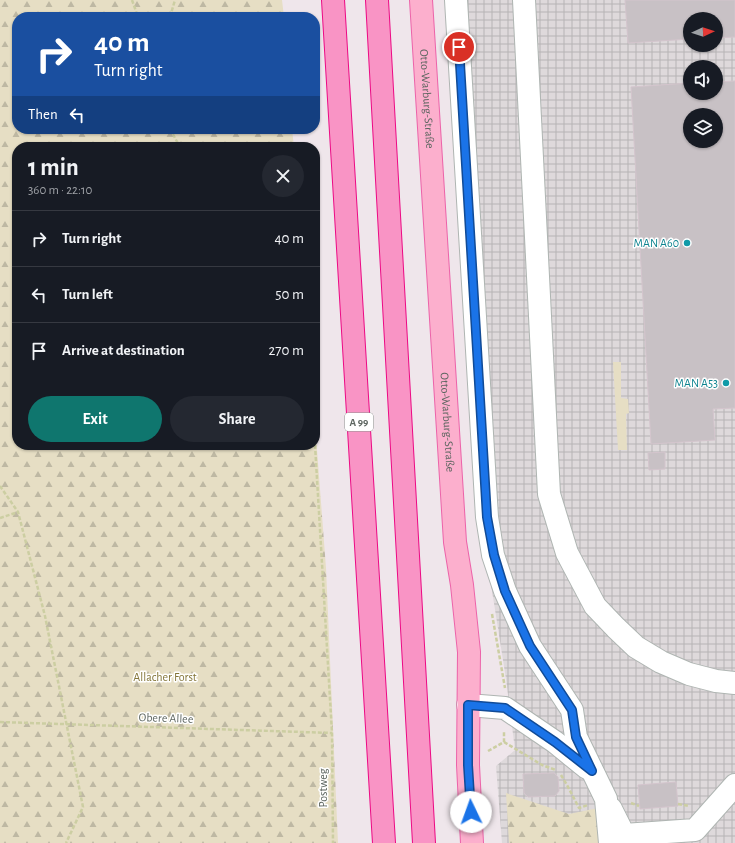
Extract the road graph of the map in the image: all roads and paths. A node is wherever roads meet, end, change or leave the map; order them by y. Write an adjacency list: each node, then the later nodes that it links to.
1 (132, 0): 8 (path)
2 (175, 0): 9 (path)
3 (333, 0): 28 (highway, A 99)
4 (376, 0): 29 (highway)
5 (421, 0): 15 (main road, Otto-Warburg-Straße)
6 (456, 0): 22 (lane)
7 (524, 0): 14 (lane)
8 (136, 12)
9 (171, 12)
10 (315, 450): 19 (path, Postweg)
11 (0, 486): 12 (path)
12 (18, 512): 13 (path); 18 (path)
13 (0, 518)
14 (735, 683)
15 (468, 705): 16 (lane); 30 (main road, Otto-Warburg-Straße)
16 (505, 708): 20 (path); 22 (lane)
17 (0, 722): 18 (path, Obere Allee)
18 (66, 724): 19 (path, Obere Allee); 26 (path)
19 (332, 733): 27 (path, Postweg)
20 (504, 742): 21 (path); 24 (path)
21 (486, 752)
22 (592, 771): 25 (lane)
23 (735, 785): 25 (lane)
24 (579, 808)
25 (621, 840)
26 (66, 843)
27 (333, 843)
28 (384, 843)
29 (424, 843)
30 (472, 843)

